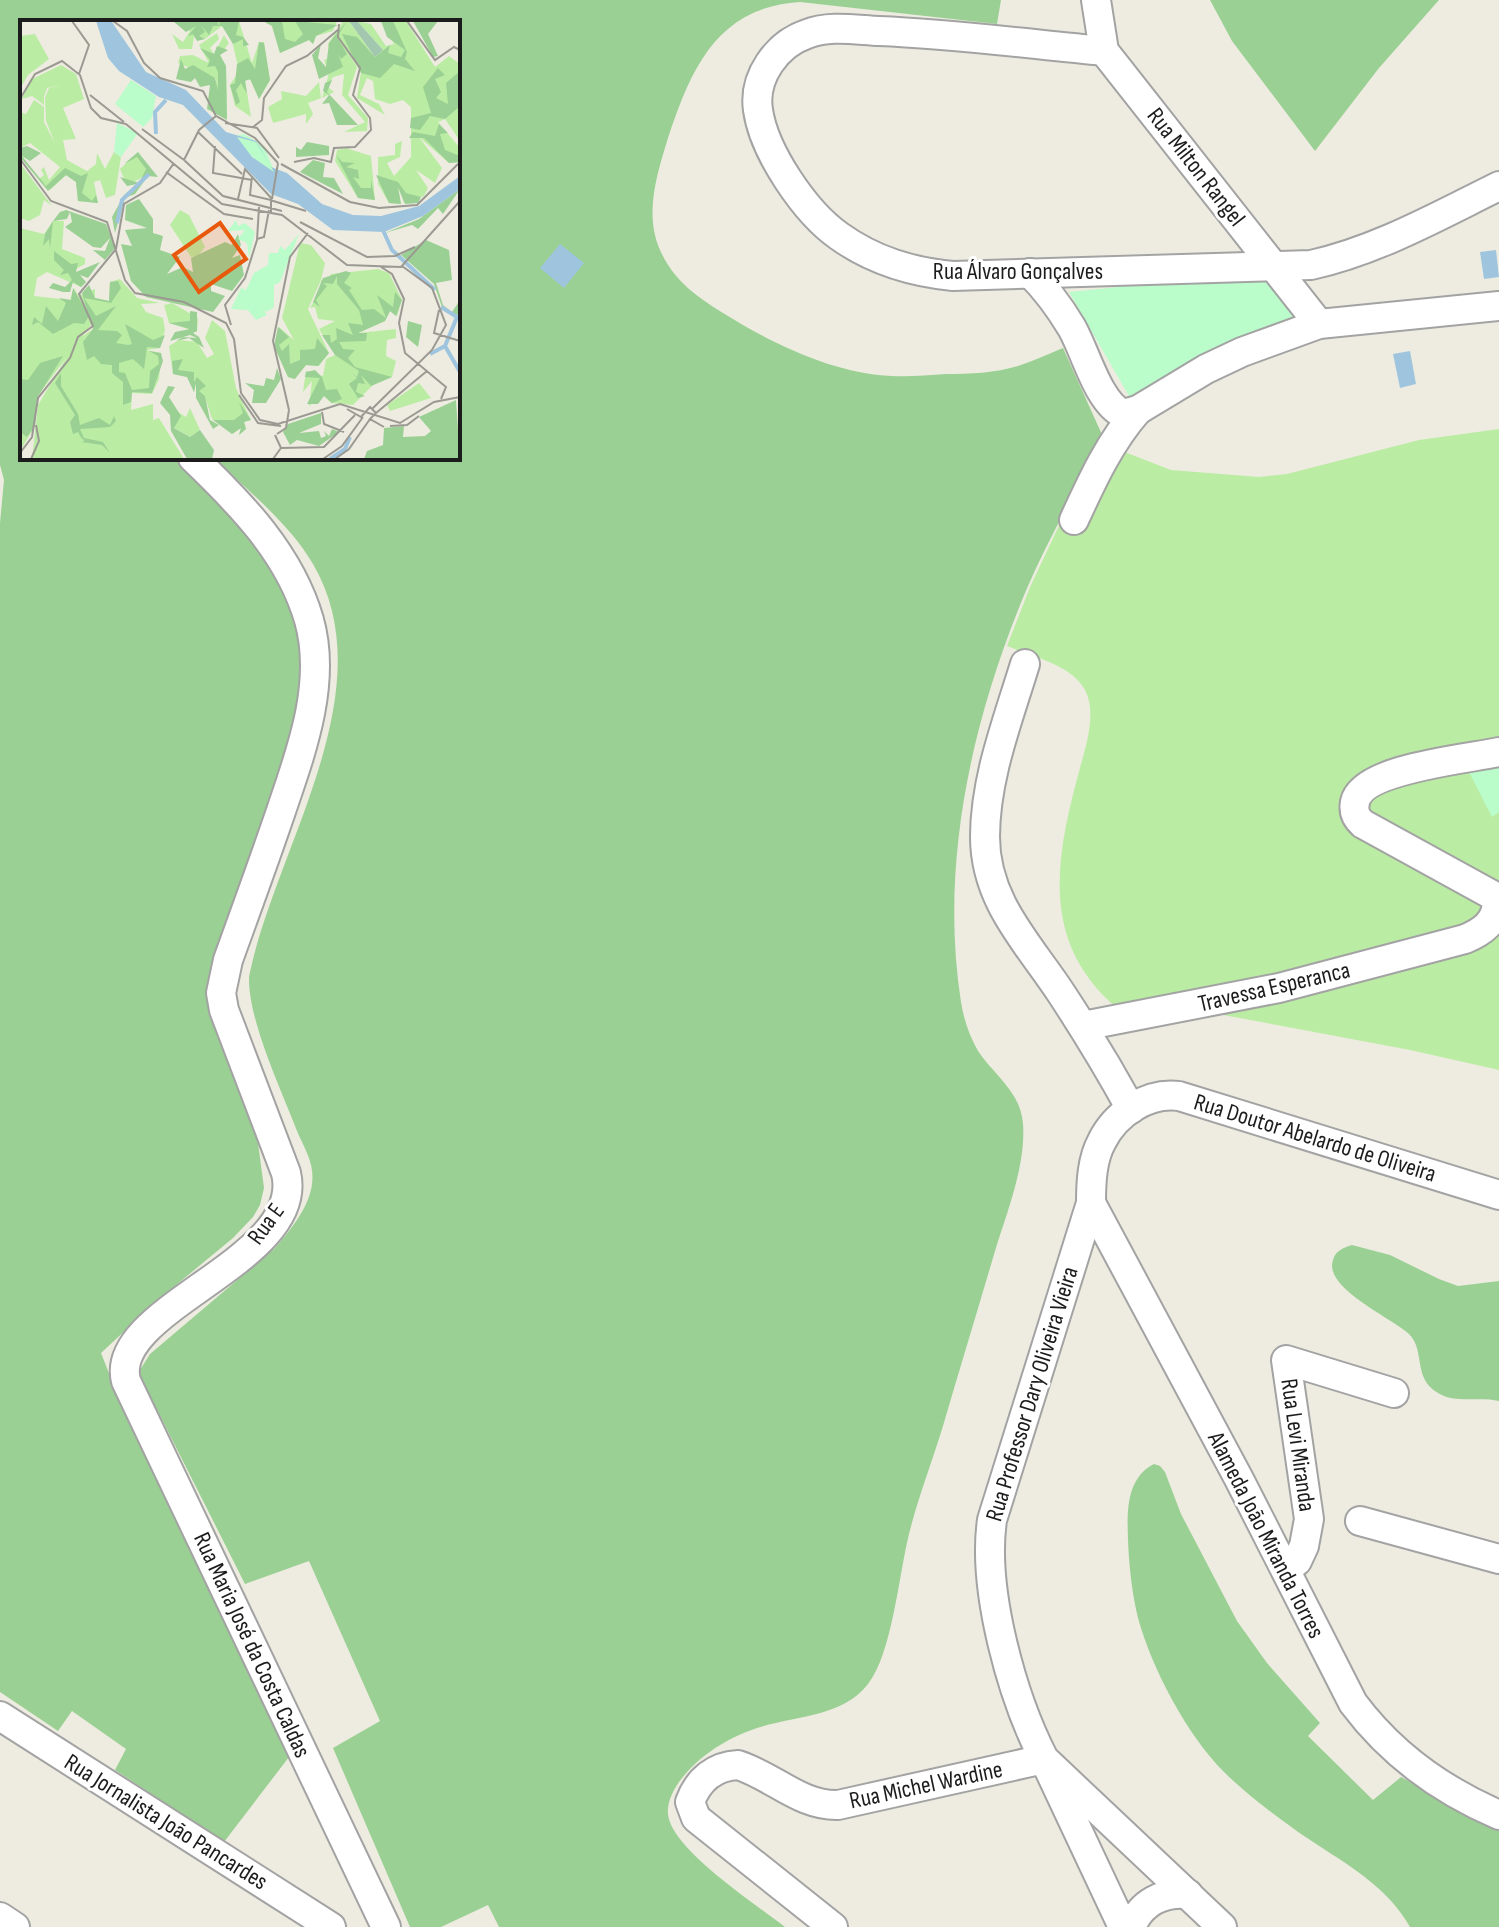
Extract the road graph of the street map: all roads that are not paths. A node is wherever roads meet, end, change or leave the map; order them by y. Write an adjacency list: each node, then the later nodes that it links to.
1 (1096, 0): 2 (street, Rua Milton Rangel)
2 (1104, 51): 4 (street, Rua Milton Rangel); 5 (street, Rua Álvaro Gonçalves)
3 (1499, 186): 4 (street, Rua Álvaro Gonçalves)
4 (1274, 266): 5 (street, Rua Álvaro Gonçalves); 7 (street, Rua Milton Rangel)
5 (1030, 273): 8 (street)
6 (1499, 306): 7 (street)
7 (1319, 324): 8 (street)
8 (1138, 410): 10 (street)
9 (195, 460): 17 (street, Rua E)
10 (1074, 520)
11 (1025, 664): 13 (street)
12 (1499, 752): 13 (street, Travessa Esperanca)
13 (1083, 1026): 14 (street)
14 (1131, 1109): 15 (street, Rua Doutor Abelardo de Oliveira); 16 (street, Rua Professor Dary Oliveira Vieira)
15 (1499, 1195)
16 (1091, 1203): 21 (street, Alameda João Miranda Torres); 23 (street, Rua Professor Dary Oliveira Vieira)
17 (124, 1362): 29 (street, Rua Maria José da Costa Caldas)
18 (1394, 1393): 21 (street, Rua Levi Miranda)
19 (1360, 1521): 20 (street)
20 (1499, 1559)
21 (1286, 1570): 24 (street, Alameda João Miranda Torres)
22 (0, 1716): 28 (street, Rua Jornalista João Pancardes)
23 (1044, 1759): 25 (street, Rua Professor Dary Oliveira Vieira); 30 (street, Rua Michel Wardine); 31 (street)
24 (1499, 1815)
25 (1188, 1894): 32 (street); 33 (street, Rua Professor Dary Oliveira Vieira)
26 (0, 1917): 27 (street)
27 (15, 1927)
28 (331, 1927)
29 (386, 1927)
30 (833, 1927)
31 (1123, 1927)
32 (1131, 1927)
33 (1222, 1927)

